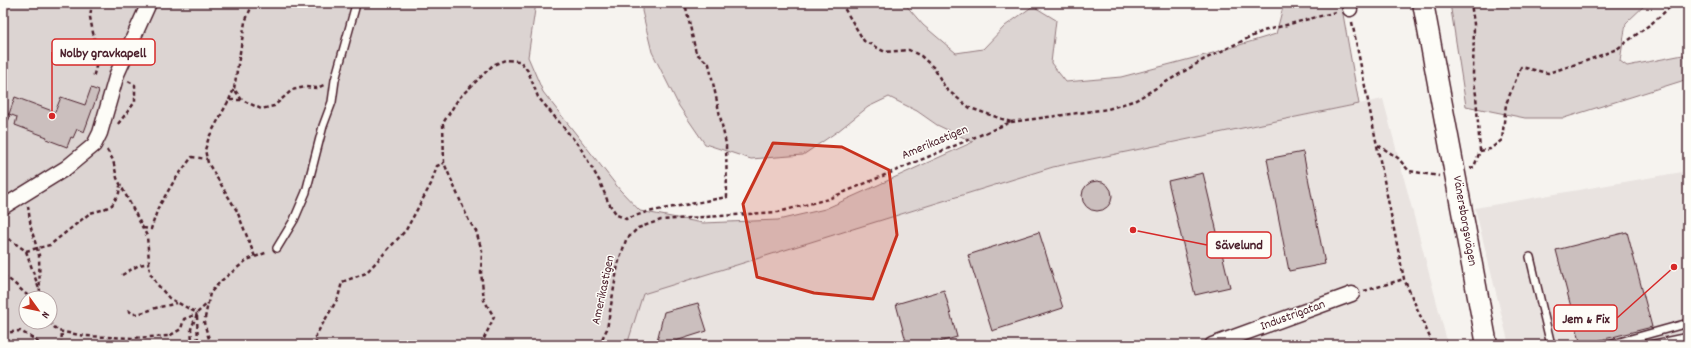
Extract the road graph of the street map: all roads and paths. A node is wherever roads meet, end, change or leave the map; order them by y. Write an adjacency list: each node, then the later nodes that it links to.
1 (92, 3): 13 (path)
2 (149, 3): 12 (street)
3 (253, 3): 15 (path)
4 (355, 3): 14 (lane)
5 (685, 3): 24 (path)
6 (841, 3): 19 (path)
7 (1423, 3): 16 (main road, Vänersborgsvägen)
8 (1427, 3): 16 (main road, Vänersborgsvägen)
9 (1471, 3): 22 (path)
10 (1675, 3): 22 (path)
11 (1349, 6): 19 (path, Amerikastigen); 21 (path)
12 (117, 74): 20 (street); 20 (path)
13 (93, 78)
14 (335, 80): 18 (path); 32 (lane)
15 (234, 89): 17 (path); 18 (path)
16 (1442, 97): 25 (main road, Vänersborgsvägen)
17 (229, 100): 18 (path); 23 (path)
18 (242, 100)
19 (1011, 122): 60 (path, Amerikastigen)
20 (100, 133): 26 (path); 27 (street)
21 (1377, 144): 25 (path); 39 (path)
22 (1480, 151): 25 (path)
23 (207, 159): 29 (path); 34 (path)
24 (444, 163): 58 (path); 59 (path)
25 (1456, 172): 63 (main road, Vänersborgsvägen)
26 (121, 185): 29 (path); 31 (path)
27 (27, 192): 28 (street); 31 (path)
28 (3, 207)
29 (143, 228): 36 (path)
30 (3, 235): 33 (path)
31 (37, 248): 33 (path); 41 (path)
32 (277, 248): 34 (path)
33 (26, 252): 42 (path)
34 (255, 257): 45 (path)
35 (1530, 257): 64 (lane)
36 (150, 263): 37 (path); 44 (path)
37 (122, 275)
38 (3, 276): 40 (path)
39 (1404, 279): 43 (path); 62 (path)
40 (21, 290)
41 (40, 290)
42 (40, 290)
43 (1352, 294): 61 (street, Industrigatan)
44 (176, 302): 46 (path); 47 (path)
45 (208, 303): 47 (path); 57 (path)
46 (128, 310)
47 (197, 313): 50 (path); 55 (path); 56 (path)
48 (1688, 322): 65 (lane)
49 (57, 330): 50 (path)
50 (62, 332): 54 (path)
51 (3, 333): 53 (path)
52 (1688, 337): 66 (lane)
53 (42, 345)
54 (61, 345)
55 (191, 345)
56 (198, 345)
57 (211, 345)
58 (316, 345)
59 (481, 345)
60 (599, 345)
61 (1212, 345)
62 (1431, 345)
63 (1487, 345)
64 (1551, 345)
65 (1609, 345)
66 (1650, 345)

